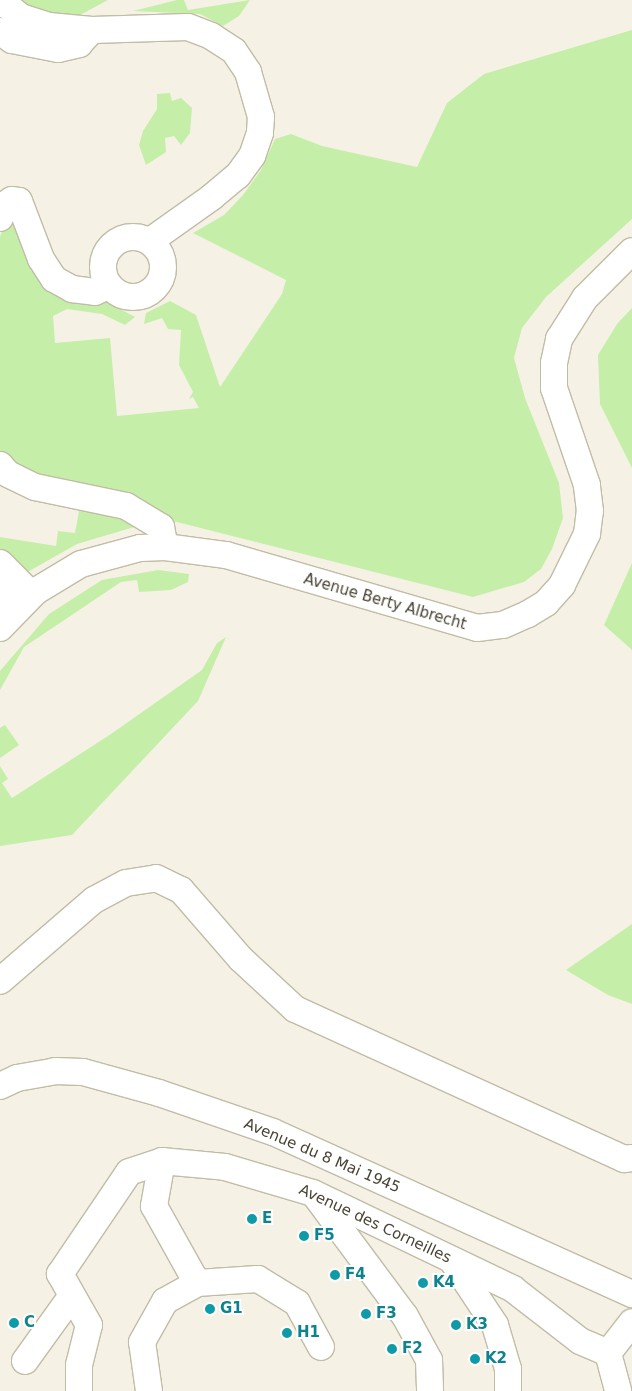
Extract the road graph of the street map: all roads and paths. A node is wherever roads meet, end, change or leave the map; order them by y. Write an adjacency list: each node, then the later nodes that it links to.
1 (0, 0): 3 (street)
2 (0, 31): 3 (street)
3 (85, 37): 5 (street)
4 (0, 218): 7 (street)
5 (150, 241): 7 (street); 7 (street)
6 (632, 251): 9 (street, Avenue Berty Albrecht)
7 (108, 286)
8 (0, 465): 9 (street)
9 (166, 547): 11 (street, Avenue Berty Albrecht)
10 (0, 563): 11 (street)
11 (12, 606)
12 (0, 981): 14 (street)
13 (0, 1086): 19 (street, Avenue du 8 Mai 1945)
14 (632, 1158)
15 (162, 1161): 16 (street, Avenue des Corneilles); 18 (street); 20 (street, Avenue des Corneilles)
16 (313, 1193): 17 (street, Avenue des Corneilles); 27 (street)
17 (452, 1259): 23 (street, Avenue des Corneilles); 28 (street)
18 (197, 1283): 22 (street); 26 (street)
19 (632, 1294)
20 (71, 1297): 24 (street); 25 (street, Avenue des Corneilles)
21 (632, 1322): 23 (street)
22 (321, 1347)
23 (608, 1353): 29 (street)
24 (25, 1360)
25 (79, 1391)
26 (149, 1391)
27 (430, 1391)
28 (508, 1391)
29 (618, 1391)

